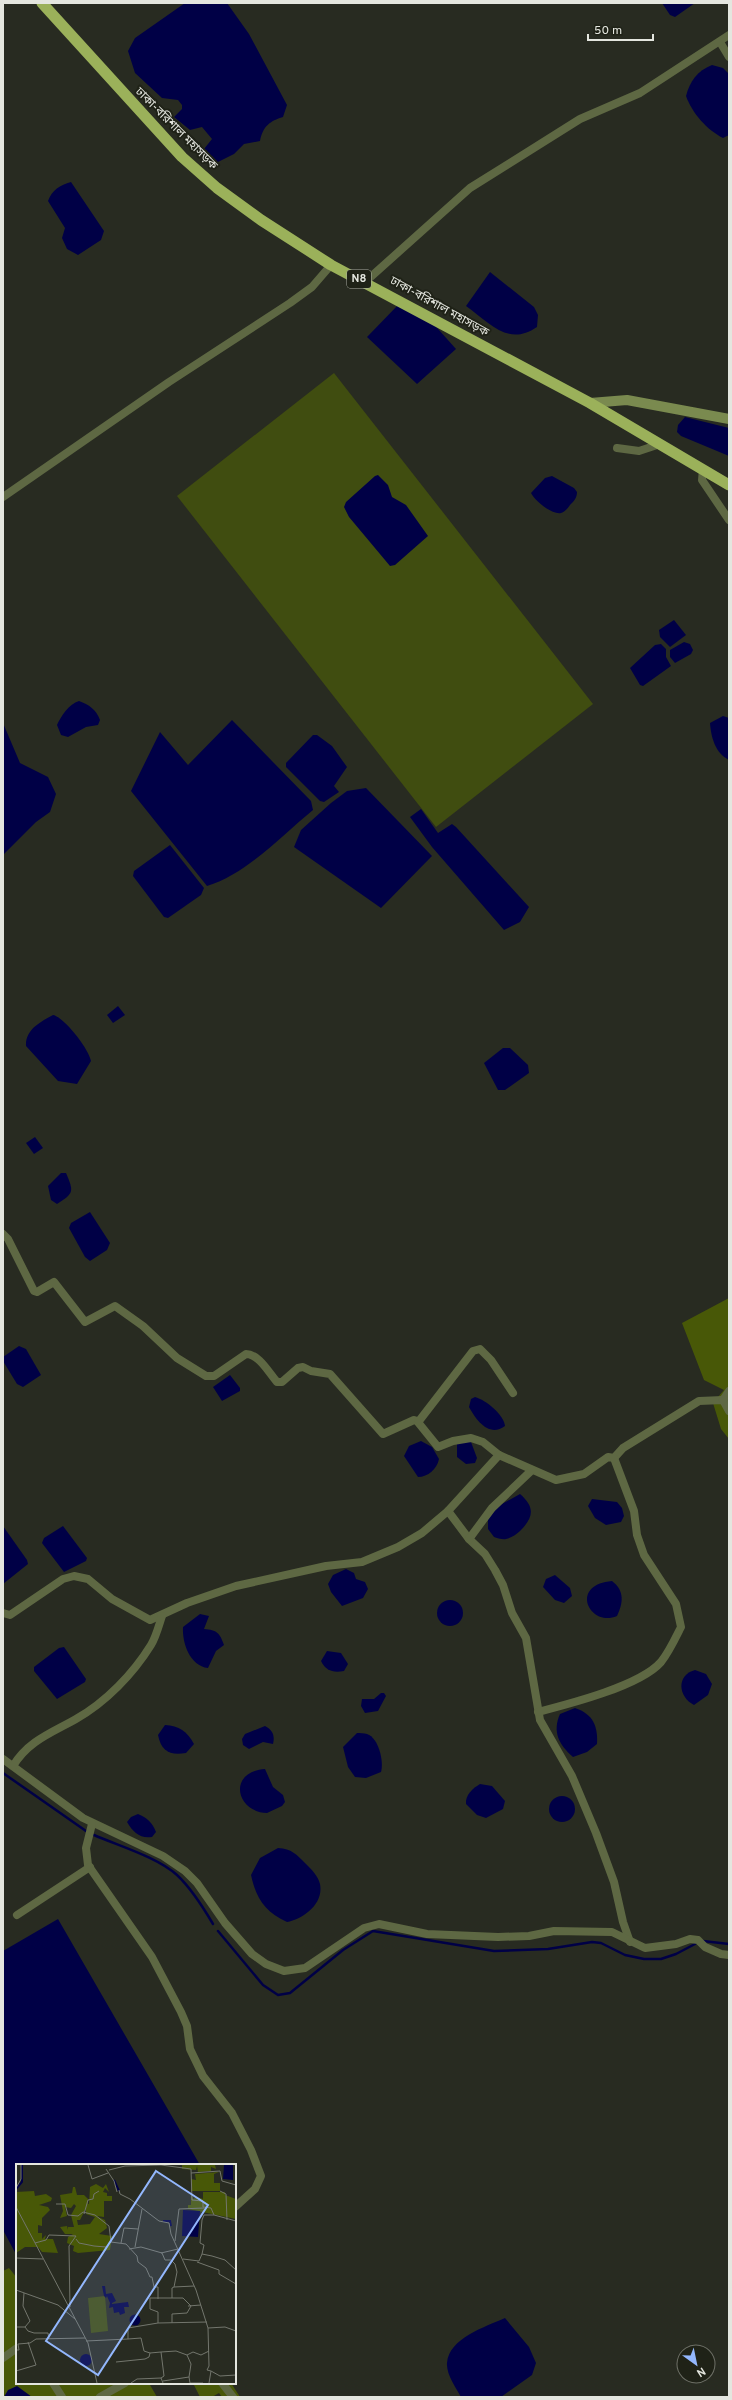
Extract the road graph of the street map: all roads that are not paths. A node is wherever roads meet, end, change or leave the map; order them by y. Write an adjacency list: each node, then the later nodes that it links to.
1 (42, 3): 5 (highway, ঢাকা-বরিশাল মহাসড়ক / N8)
2 (729, 35): 3 (street)
3 (720, 42): 4 (street); 6 (street)
4 (729, 57)
5 (331, 265): 6 (highway, ঢাকা-বরিশাল মহাসড়ক / N8); 13 (street)
6 (365, 282): 7 (highway, ঢাকা-বরিশাল মহাসড়ক / N8)
7 (590, 403): 8 (main road); 9 (highway, ঢাকা-বরিশাল মহাসড়ক / N8)
8 (729, 419)
9 (660, 444): 10 (street); 11 (highway, ঢাকা-বরিশাল মহাসড়ক / N8)
10 (617, 448)
11 (703, 470): 12 (highway, ঢাকা-বরিশাল মহাসড়ক / N8); 14 (street)
12 (729, 485)
13 (3, 497)
14 (729, 520)
15 (3, 1234): 20 (street)
16 (729, 1391): 18 (street)
17 (513, 1393): 20 (street)
18 (723, 1400): 19 (street); 22 (street)
19 (729, 1411)
20 (419, 1421): 21 (street)
21 (499, 1455): 23 (street); 24 (street)
22 (614, 1458): 23 (street); 28 (street)
23 (532, 1470): 25 (street)
24 (448, 1511): 25 (street); 27 (street)
25 (469, 1539): 28 (street)
26 (3, 1612): 27 (street)
27 (162, 1616): 30 (street)
28 (538, 1712): 34 (street)
29 (3, 1758): 30 (street)
30 (13, 1766): 31 (street)
31 (92, 1824): 32 (street); 34 (street)
32 (90, 1867): 33 (street); 36 (street)
33 (16, 1915)
34 (630, 1942): 35 (street)
35 (729, 1955)
36 (236, 2206)
37 (16, 2349): 38 (street)
38 (3, 2358)
39 (54, 2384): 42 (street)
40 (123, 2384): 43 (street)
41 (223, 2384): 44 (street)
42 (62, 2397)
43 (100, 2397)
44 (232, 2397)

